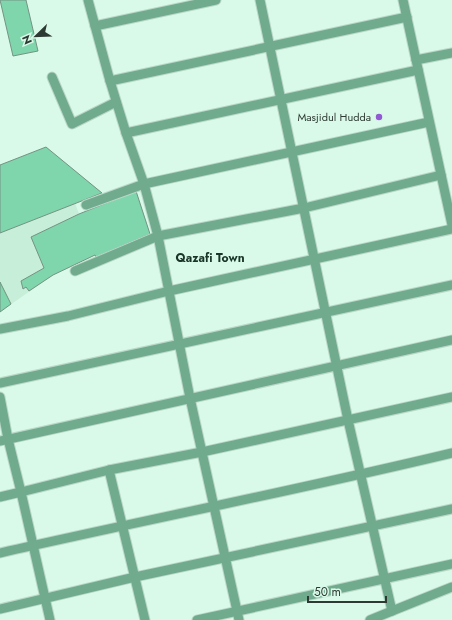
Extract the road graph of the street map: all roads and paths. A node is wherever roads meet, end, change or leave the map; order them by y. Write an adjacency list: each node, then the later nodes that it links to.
1 (88, 0): 6 (street)
2 (216, 0): 6 (street)
3 (260, 0): 7 (street)
4 (403, 0): 5 (street)
5 (406, 17): 7 (street); 9 (street)
6 (95, 26): 12 (street)
7 (269, 46): 12 (street); 13 (street)
8 (452, 53): 9 (street)
9 (416, 60): 10 (street)
10 (418, 70): 13 (street); 15 (street)
11 (52, 77): 14 (street)
12 (110, 81): 14 (street)
13 (280, 99): 16 (street); 17 (street)
14 (116, 102): 16 (street)
15 (430, 122): 17 (street); 18 (street)
16 (126, 133): 19 (street)
17 (292, 152): 19 (street); 21 (street)
18 (441, 175): 21 (street); 22 (street)
19 (144, 184): 20 (street); 24 (street)
20 (86, 205)
21 (304, 208): 24 (street); 25 (street)
22 (452, 225)
23 (452, 229): 25 (street)
24 (158, 236): 26 (street); 28 (street)
25 (315, 259): 28 (street); 29 (street)
26 (75, 271)
27 (452, 285): 29 (street)
28 (168, 291): 30 (street); 32 (street)
29 (326, 312): 32 (street); 33 (street)
30 (0, 329)
31 (452, 340): 33 (street)
32 (179, 344): 34 (street); 37 (street)
33 (337, 366): 37 (street); 38 (street)
34 (0, 383)
35 (0, 397): 39 (street)
36 (452, 397): 38 (street)
37 (190, 398): 39 (street); 40 (street)
38 (348, 420): 40 (street); 43 (street)
39 (4, 440): 44 (street)
40 (202, 452): 42 (street); 46 (street)
41 (452, 453): 43 (street)
42 (109, 470): 44 (street); 48 (street)
43 (361, 475): 46 (street); 49 (street)
44 (21, 492): 45 (street); 50 (street)
45 (0, 497)
46 (214, 507): 48 (street); 52 (street)
47 (452, 509): 49 (street)
48 (122, 525): 50 (street); 54 (street)
49 (372, 526): 52 (street); 55 (street)
50 (34, 546): 51 (street); 57 (street)
51 (0, 553)
52 (226, 557): 54 (street); 59 (street)
53 (452, 564): 55 (street)
54 (135, 577): 57 (street); 62 (street)
55 (384, 579): 59 (street); 60 (street)
56 (452, 587): 60 (street)
57 (46, 598): 58 (street); 61 (street)
58 (0, 609)
59 (237, 610): 63 (street); 64 (street)
60 (392, 611): 65 (street)
61 (50, 620)
62 (145, 620)
63 (198, 620)
64 (239, 620)
65 (370, 620)

